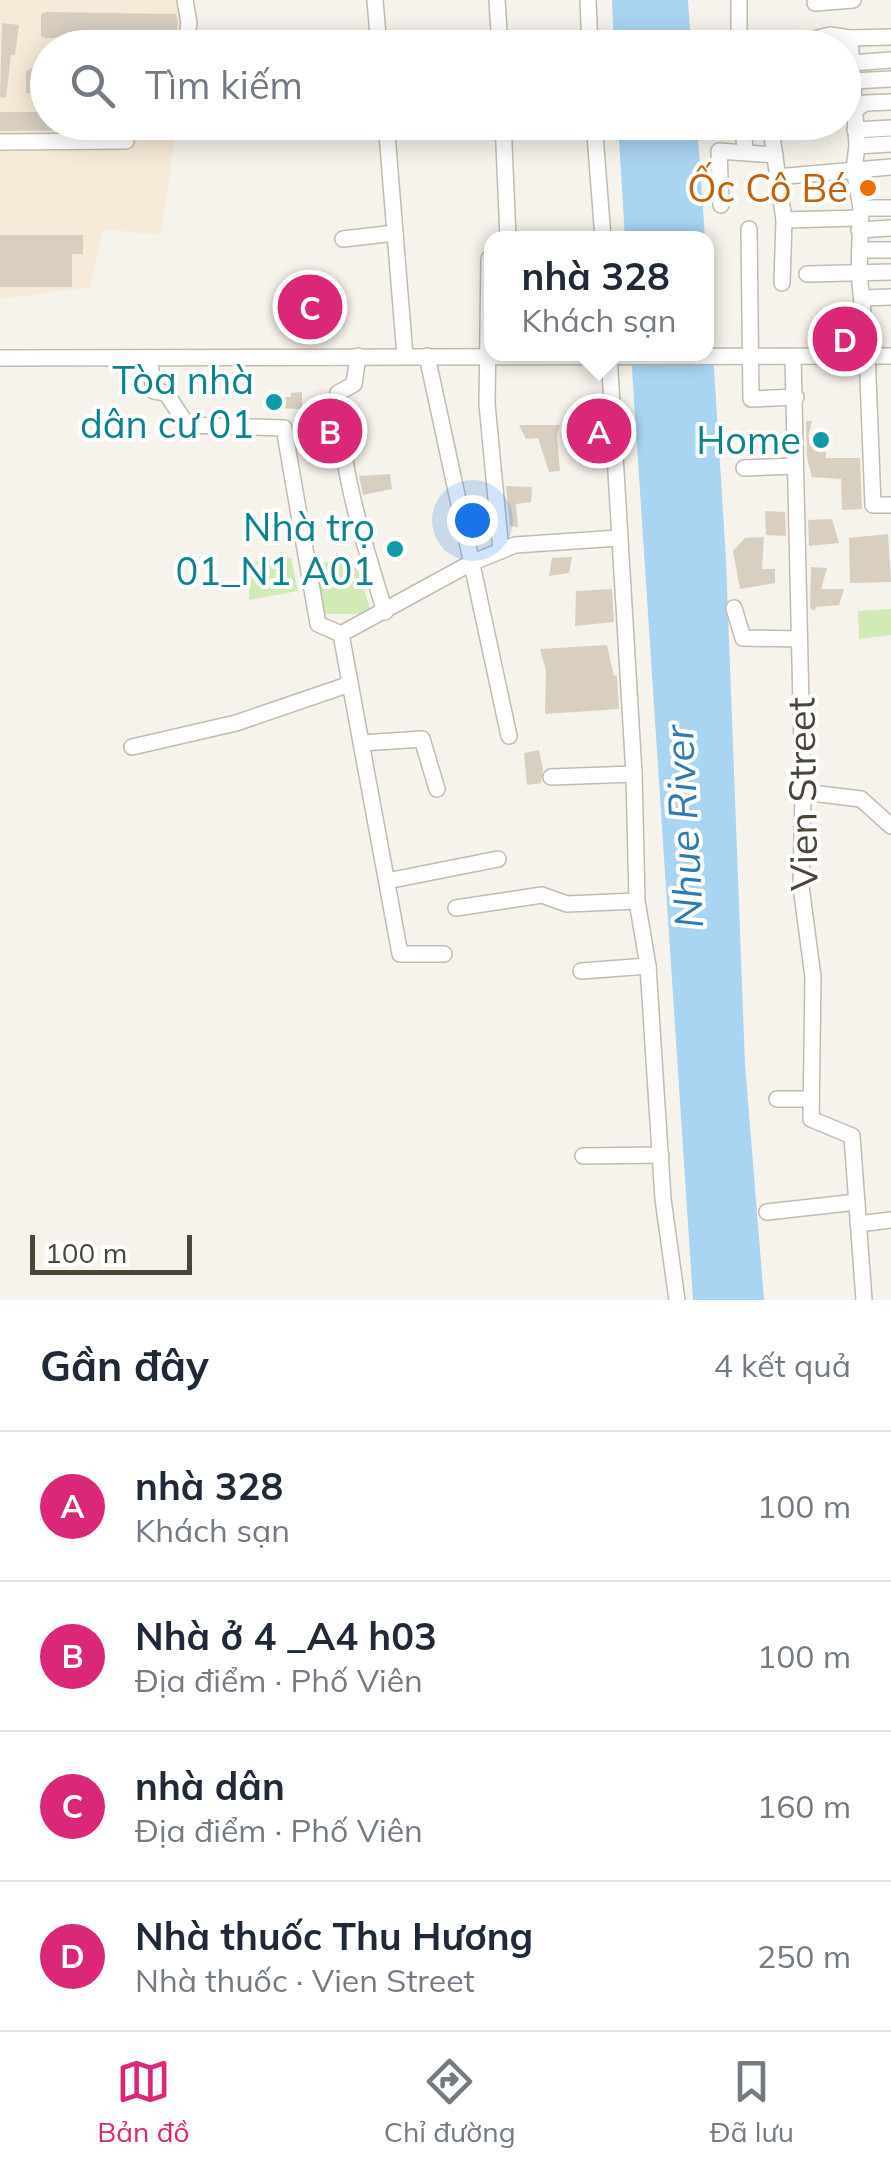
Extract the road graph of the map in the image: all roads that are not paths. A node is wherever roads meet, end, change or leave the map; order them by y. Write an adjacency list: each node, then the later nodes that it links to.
1 (184, 0): 8 (street)
2 (376, 0): 9 (street)
3 (498, 0): 10 (street)
4 (588, 0): 11 (street)
5 (739, 0): 12 (street)
6 (853, 0): 7 (street)
7 (815, 3)
8 (188, 30)
9 (378, 30)
10 (499, 30)
11 (589, 30)
12 (742, 30)
13 (891, 37): 14 (street)
14 (861, 38)
15 (891, 60): 16 (street)
16 (861, 62)
17 (891, 79): 18 (street)
18 (861, 81)
19 (891, 102): 20 (street)
20 (861, 105)
21 (891, 128): 22 (street)
22 (861, 137)
23 (861, 139): 32 (street)
24 (126, 140): 31 (street)
25 (387, 140): 46 (street)
26 (504, 140): 44 (street)
27 (595, 140): 45 (street)
28 (744, 140): 33 (street)
29 (773, 140): 34 (street)
30 (856, 140): 36 (street)
31 (0, 142)
32 (891, 144)
33 (745, 152): 34 (street); 38 (street)
34 (775, 155): 37 (street)
35 (891, 167): 36 (street)
36 (854, 169): 37 (street); 40 (street)
37 (776, 176): 41 (street)
38 (720, 205)
39 (891, 208): 40 (street)
40 (860, 218): 41 (street); 42 (street); 48 (street)
41 (784, 220): 53 (street)
42 (891, 228)
43 (749, 229): 61 (street)
44 (508, 231)
45 (602, 231)
46 (395, 233): 47 (street); 57 (street)
47 (343, 239)
48 (860, 250): 49 (street); 50 (street)
49 (891, 250)
50 (859, 272): 51 (street); 52 (street); 55 (street)
51 (891, 272)
52 (808, 274)
53 (782, 283)
54 (891, 297): 55 (street)
55 (863, 298): 63 (street)
56 (358, 356): 57 (street); 65 (street); 77 (street)
57 (405, 356): 58 (street)
58 (427, 356): 60 (street); 75 (street)
59 (891, 356): 63 (street)
60 (484, 357)
61 (750, 357): 62 (street); 66 (street); 69 (street)
62 (793, 357): 63 (street); 69 (street, Vien Street)
63 (866, 357): 72 (street)
64 (0, 358): 65 (street)
65 (149, 358): 78 (street)
66 (714, 358)
67 (486, 361): 74 (street)
68 (615, 361): 73 (street)
69 (796, 397): 70 (street, Vien Street)
70 (794, 466): 71 (street); 79 (street, Vien Street)
71 (744, 468)
72 (891, 505)
73 (619, 538): 74 (street); 84 (street)
74 (501, 551): 75 (street)
75 (471, 563): 77 (street); 81 (street)
76 (734, 608): 79 (street)
77 (385, 612): 78 (street)
78 (341, 634): 80 (street)
79 (799, 639): 87 (street, Vien Street)
80 (350, 684): 82 (street); 83 (street)
81 (509, 736)
82 (362, 743): 86 (street); 90 (street)
83 (132, 747)
84 (634, 774): 85 (street); 91 (street)
85 (551, 778)
86 (437, 789)
87 (803, 792): 88 (street); 97 (street, Vien Street)
88 (891, 826)
89 (498, 859): 90 (street)
90 (386, 881): 93 (street)
91 (637, 901): 92 (street); 94 (street)
92 (456, 908)
93 (444, 954)
94 (648, 966): 95 (street); 98 (street)
95 (581, 972)
96 (777, 1099): 97 (street)
97 (812, 1099): 100 (street)
98 (661, 1154): 99 (street); 104 (street)
99 (584, 1156)
100 (856, 1202): 101 (street); 103 (street)
101 (766, 1212)
102 (891, 1220): 103 (street)
103 (858, 1224): 105 (street)
104 (677, 1300)
105 (864, 1300)

